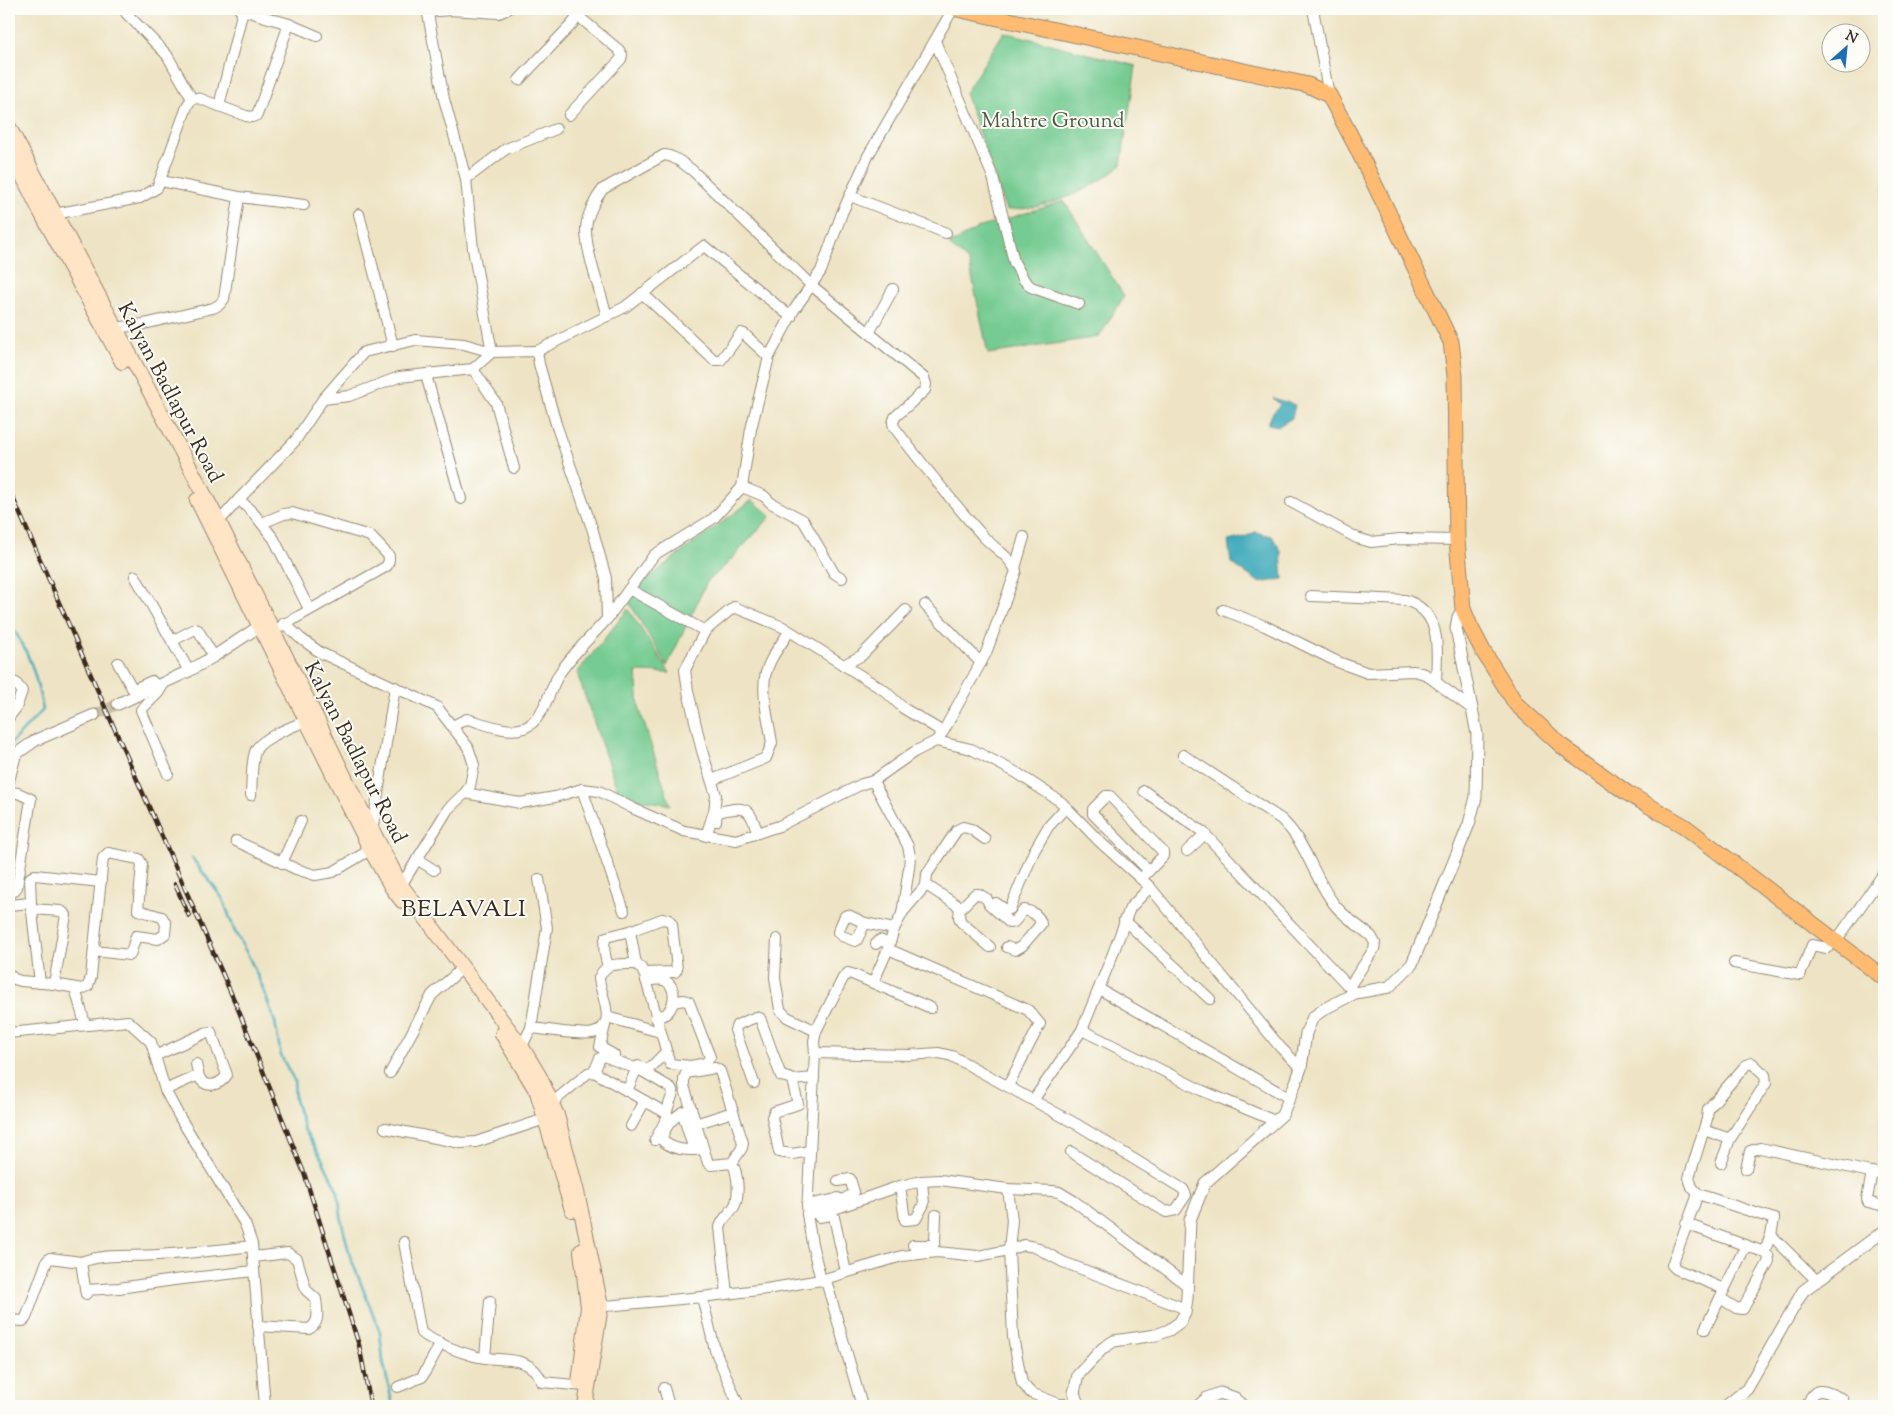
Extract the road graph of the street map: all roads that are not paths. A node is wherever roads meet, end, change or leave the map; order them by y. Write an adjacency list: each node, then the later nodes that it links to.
1 (241, 9): 9 (street); 15 (street)
2 (508, 9): 6 (street)
3 (952, 9): 11 (street)
4 (957, 9): 13 (main road)
5 (1313, 9): 13 (street)
6 (427, 10): 20 (street)
7 (580, 12): 12 (street); 16 (street)
8 (126, 13): 14 (street)
9 (289, 24): 10 (street); 15 (street)
10 (318, 36)
11 (935, 42): 22 (street); 31 (street)
12 (519, 80)
13 (1329, 95): 51 (main road)
14 (192, 99): 15 (street); 21 (street)
15 (220, 106)
16 (569, 115)
17 (9, 127): 26 (main road, Kalyan Badlapur Road)
18 (556, 128): 20 (street)
19 (9, 149): 26 (main road)
20 (466, 179): 38 (street)
21 (161, 181): 23 (street); 26 (street)
22 (850, 196): 27 (street); 28 (street)
23 (239, 197): 24 (street); 34 (street)
24 (304, 205)
25 (359, 214): 36 (street)
26 (48, 215): 34 (main road, Kalyan Badlapur Road); 49 (main road)
27 (946, 233)
28 (812, 285): 32 (street); 33 (street); 35 (street)
29 (893, 289): 35 (street)
30 (642, 294): 32 (street); 33 (street); 39 (street)
31 (1078, 304)
32 (607, 316): 37 (street)
33 (790, 317): 39 (street)
34 (115, 328): 49 (main road, Kalyan Badlapur Road)
35 (869, 333): 52 (street)
36 (393, 346): 38 (street); 42 (street)
37 (537, 351): 38 (street); 62 (street)
38 (492, 352): 40 (street)
39 (768, 357): 44 (street)
40 (473, 369): 41 (street); 43 (street)
41 (426, 375): 42 (street); 46 (street)
42 (323, 399): 45 (street)
43 (514, 468)
44 (742, 487): 54 (street); 55 (street)
45 (239, 498): 48 (street); 49 (street)
46 (462, 499)
47 (1291, 502): 51 (street)
48 (262, 523): 58 (street); 58 (street)
49 (215, 526): 64 (main road, Kalyan Badlapur Road)
50 (1024, 537): 52 (street)
51 (1456, 540): 59 (main road)
52 (1014, 568): 70 (street)
53 (135, 576): 67 (street)
54 (842, 578)
55 (629, 589): 62 (street); 65 (street)
56 (1311, 596): 73 (street)
57 (925, 605): 70 (street)
58 (309, 609): 63 (street)
59 (1463, 609): 78 (street); 128 (main road)
60 (906, 610): 71 (street)
61 (1223, 610): 73 (street)
62 (608, 619): 82 (street)
63 (284, 623): 64 (street); 76 (street)
64 (266, 626): 68 (street); 81 (main road, Kalyan Badlapur Road)
65 (705, 631): 66 (street); 88 (street)
66 (789, 632): 71 (street); 88 (street)
67 (172, 641): 68 (street); 72 (street)
68 (214, 657): 72 (street)
69 (118, 662): 75 (street)
70 (981, 663): 83 (street)
71 (843, 665): 83 (street)
72 (189, 671): 75 (street)
73 (1436, 680): 78 (street)
74 (9, 682): 80 (street)
75 (160, 684): 77 (street); 87 (street)
76 (395, 686): 82 (street); 103 (street)
77 (118, 704)
78 (1472, 709): 146 (street)
79 (94, 715): 85 (street)
80 (9, 717)
81 (312, 719): 95 (street); 103 (main road, Kalyan Badlapur Road)
82 (452, 726): 94 (street)
83 (943, 732): 84 (street)
84 (936, 741): 89 (street); 96 (street)
85 (12, 753): 90 (street)
86 (1183, 755): 146 (street)
87 (168, 774)
88 (712, 780): 100 (street)
89 (873, 781): 98 (street); 122 (street)
90 (9, 782)
91 (582, 789): 94 (street); 100 (street); 121 (street)
92 (1144, 791): 99 (street)
93 (9, 792): 117 (street)
94 (465, 793): 105 (street)
95 (251, 795)
96 (1066, 807): 111 (street); 116 (street)
97 (304, 822): 106 (street)
98 (758, 833): 100 (street); 100 (street)
99 (1205, 834): 104 (street); 146 (street)
100 (709, 836)
101 (985, 839): 113 (street)
102 (236, 840): 106 (street)
103 (372, 842): 106 (street); 115 (main road, Kalyan Badlapur Road)
104 (1187, 851)
105 (417, 860): 107 (street); 115 (street)
106 (282, 863)
107 (434, 870)
108 (1149, 871): 108 (street); 111 (street)
109 (1884, 872): 128 (street)
110 (539, 879): 153 (street)
111 (1141, 879): 114 (street)
112 (100, 882): 119 (street); 133 (street); 133 (street)
113 (926, 885): 120 (street); 122 (street)
114 (1150, 887): 123 (street); 163 (street)
115 (399, 890): 137 (main road, Kalyan Badlapur Road)
116 (982, 892)
117 (9, 894)
118 (9, 905): 119 (street)
119 (31, 906): 141 (street); 143 (street)
120 (960, 907): 130 (street); 132 (street)
121 (624, 911)
122 (902, 914): 125 (street)
123 (1124, 920): 145 (street); 147 (street)
124 (865, 923): 125 (street)
125 (894, 929): 131 (street)
126 (630, 931): 135 (street); 136 (street); 139 (street)
127 (777, 939): 155 (street)
128 (1836, 941): 134 (street); 140 (main road)
129 (876, 944): 131 (street)
130 (990, 946)
131 (888, 947): 142 (street); 171 (street)
132 (1007, 947)
133 (94, 950): 144 (street)
134 (1734, 963)
135 (636, 964): 136 (street); 139 (street)
136 (608, 966): 151 (street)
137 (459, 969): 158 (main road, Kalyan Badlapur Road); 166 (street)
138 (9, 974): 141 (street)
139 (645, 977): 148 (street); 150 (street)
140 (1884, 978)
141 (40, 983): 143 (street)
142 (873, 983): 149 (street); 155 (street)
143 (54, 984): 144 (street)
144 (74, 988): 152 (street)
145 (1099, 989): 154 (street); 174 (street)
146 (1352, 990): 163 (street)
147 (1210, 1000)
148 (673, 1002): 150 (street); 159 (street)
149 (932, 1008)
150 (656, 1018): 156 (street)
151 (606, 1021): 153 (street); 156 (street); 159 (street)
152 (85, 1024): 157 (street); 161 (street)
153 (531, 1028): 158 (street)
154 (1082, 1030): 175 (street); 182 (street)
155 (816, 1031): 160 (street)
156 (660, 1032): 159 (street)
157 (9, 1034)
158 (519, 1052): 179 (main road, Kalyan Badlapur Road)
159 (666, 1052)
160 (815, 1053): 168 (street); 171 (street)
161 (155, 1056): 167 (street); 172 (street)
162 (196, 1064): 167 (street)
163 (1301, 1068): 174 (street)
164 (636, 1070): 165 (street); 173 (street); 181 (street)
165 (594, 1072): 173 (street); 179 (street)
166 (390, 1073)
167 (199, 1077): 172 (street)
168 (814, 1078): 169 (street); 177 (street)
169 (792, 1080): 170 (street); 176 (street)
170 (754, 1082)
171 (1008, 1086): 175 (street)
172 (166, 1090): 212 (street)
173 (626, 1091): 181 (street)
174 (1289, 1098): 182 (street)
175 (1034, 1099): 190 (street)
176 (798, 1104): 177 (street); 189 (street)
177 (813, 1105): 189 (street)
178 (686, 1110): 180 (street); 183 (street); 188 (street); 188 (street)
179 (550, 1111): 184 (street); 224 (main road, Kalyan Badlapur Road)
180 (733, 1112): 183 (street); 191 (street)
181 (666, 1113): 187 (street)
182 (1275, 1121): 219 (street)
183 (695, 1124): 188 (street)
184 (385, 1128)
185 (1704, 1130): 186 (street); 186 (street); 200 (street)
186 (1730, 1139): 192 (street)
187 (655, 1140)
188 (699, 1150): 191 (street)
189 (810, 1151): 203 (street)
190 (1071, 1152)
191 (732, 1163): 221 (street)
192 (1721, 1163)
193 (1746, 1169): 194 (street)
194 (1872, 1172): 195 (street); 202 (street)
195 (1884, 1175)
196 (838, 1181): 201 (street)
197 (922, 1181): 198 (street); 198 (street); 199 (street)
198 (900, 1186): 201 (street)
199 (1008, 1189): 211 (street); 219 (street)
200 (1698, 1194): 205 (street); 207 (street)
201 (838, 1203): 203 (street)
202 (1884, 1206)
203 (808, 1212): 216 (street); 217 (street)
204 (936, 1215): 210 (street)
205 (1686, 1224): 209 (street); 220 (street)
206 (1884, 1230): 218 (street)
207 (1771, 1234): 213 (street); 218 (street)
208 (404, 1242): 229 (street)
209 (1746, 1245): 213 (street); 220 (street)
210 (913, 1246): 211 (street); 216 (street)
211 (1009, 1250): 225 (street); 234 (street)
212 (252, 1251): 214 (street); 215 (street); 227 (street)
213 (1764, 1252): 220 (street)
214 (81, 1262): 215 (street); 226 (street)
215 (254, 1271): 227 (street)
216 (846, 1272): 217 (street)
217 (821, 1280): 221 (street); 240 (street)
218 (1817, 1281): 243 (street)
219 (1188, 1286): 225 (street)
220 (1722, 1293): 228 (street)
221 (727, 1294): 222 (street)
222 (702, 1297): 224 (street); 239 (street)
223 (490, 1301): 230 (street)
224 (594, 1307): 231 (main road, Kalyan Badlapur Road)
225 (1186, 1309): 234 (street)
226 (9, 1320)
227 (258, 1326): 235 (street)
228 (1705, 1329)
229 (441, 1343): 230 (street); 232 (street)
230 (485, 1357): 231 (street)
231 (584, 1386): 236 (main road); 237 (main road)
232 (398, 1387)
233 (664, 1388): 238 (street)
234 (1078, 1405)
235 (265, 1406)
236 (576, 1406)
237 (585, 1406)
238 (669, 1406)
239 (739, 1406)
240 (862, 1406)
241 (1198, 1406): 242 (street)
242 (1244, 1406)
243 (1726, 1406)
244 (1806, 1406): 245 (street)
245 (1844, 1406)

